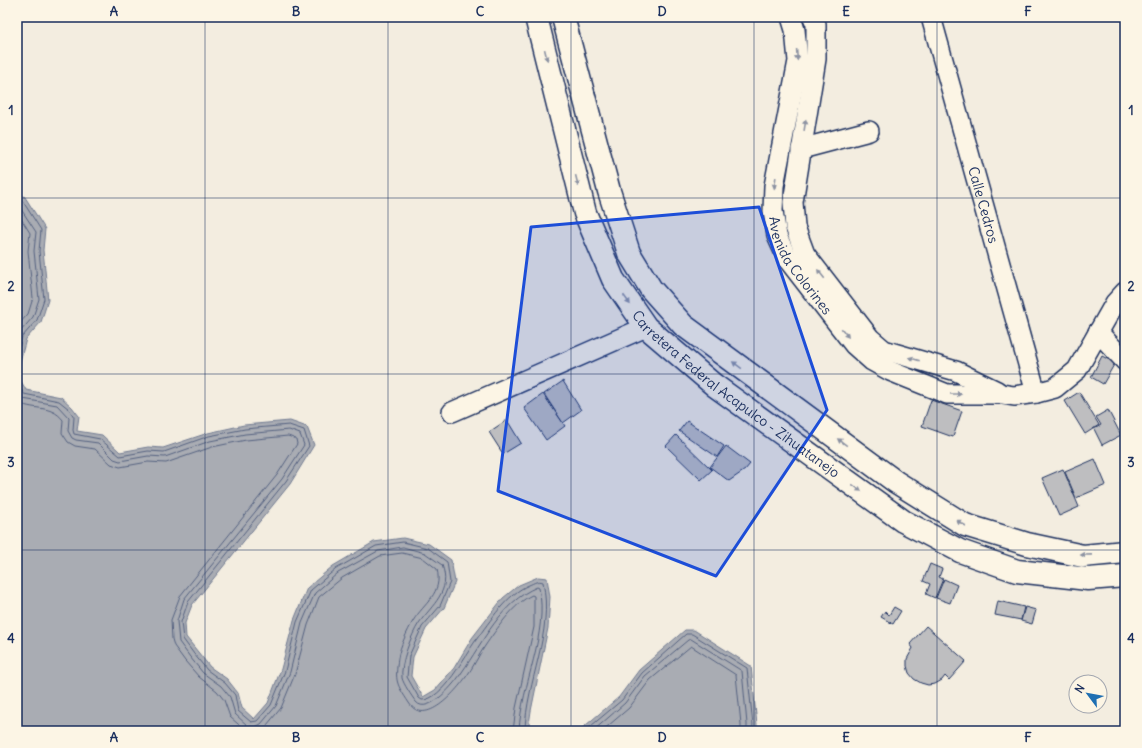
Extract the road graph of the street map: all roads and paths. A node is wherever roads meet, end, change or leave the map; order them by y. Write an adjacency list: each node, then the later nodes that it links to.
1 (536, 17): 9 (main road, Carretera Federal Acapulco - Zihuatanejo, one-way to 9)
2 (563, 17): 15 (main road, Carretera Federal Acapulco - Zihuatanejo, one-way to 2)
3 (791, 17): 13 (street, Avenida Colorines, one-way to 13)
4 (813, 17): 7 (street, Avenida Colorines, one-way to 4)
5 (931, 17): 12 (street, Calle Cedros)
6 (869, 131): 7 (street)
7 (801, 149): 13 (street, Avenida Colorines, one-way to 7)
8 (1125, 292): 10 (street, Avenida Colorines)
9 (646, 327): 14 (street); 16 (main road, Carretera Federal Acapulco - Zihuatanejo, one-way to 16)
10 (1098, 332): 11 (street); 12 (street, Avenida Colorines)
11 (1125, 361)
12 (1036, 393): 13 (street, Avenida Colorines)
13 (1002, 394)
14 (452, 412)
15 (1125, 552)
16 (1125, 576)

